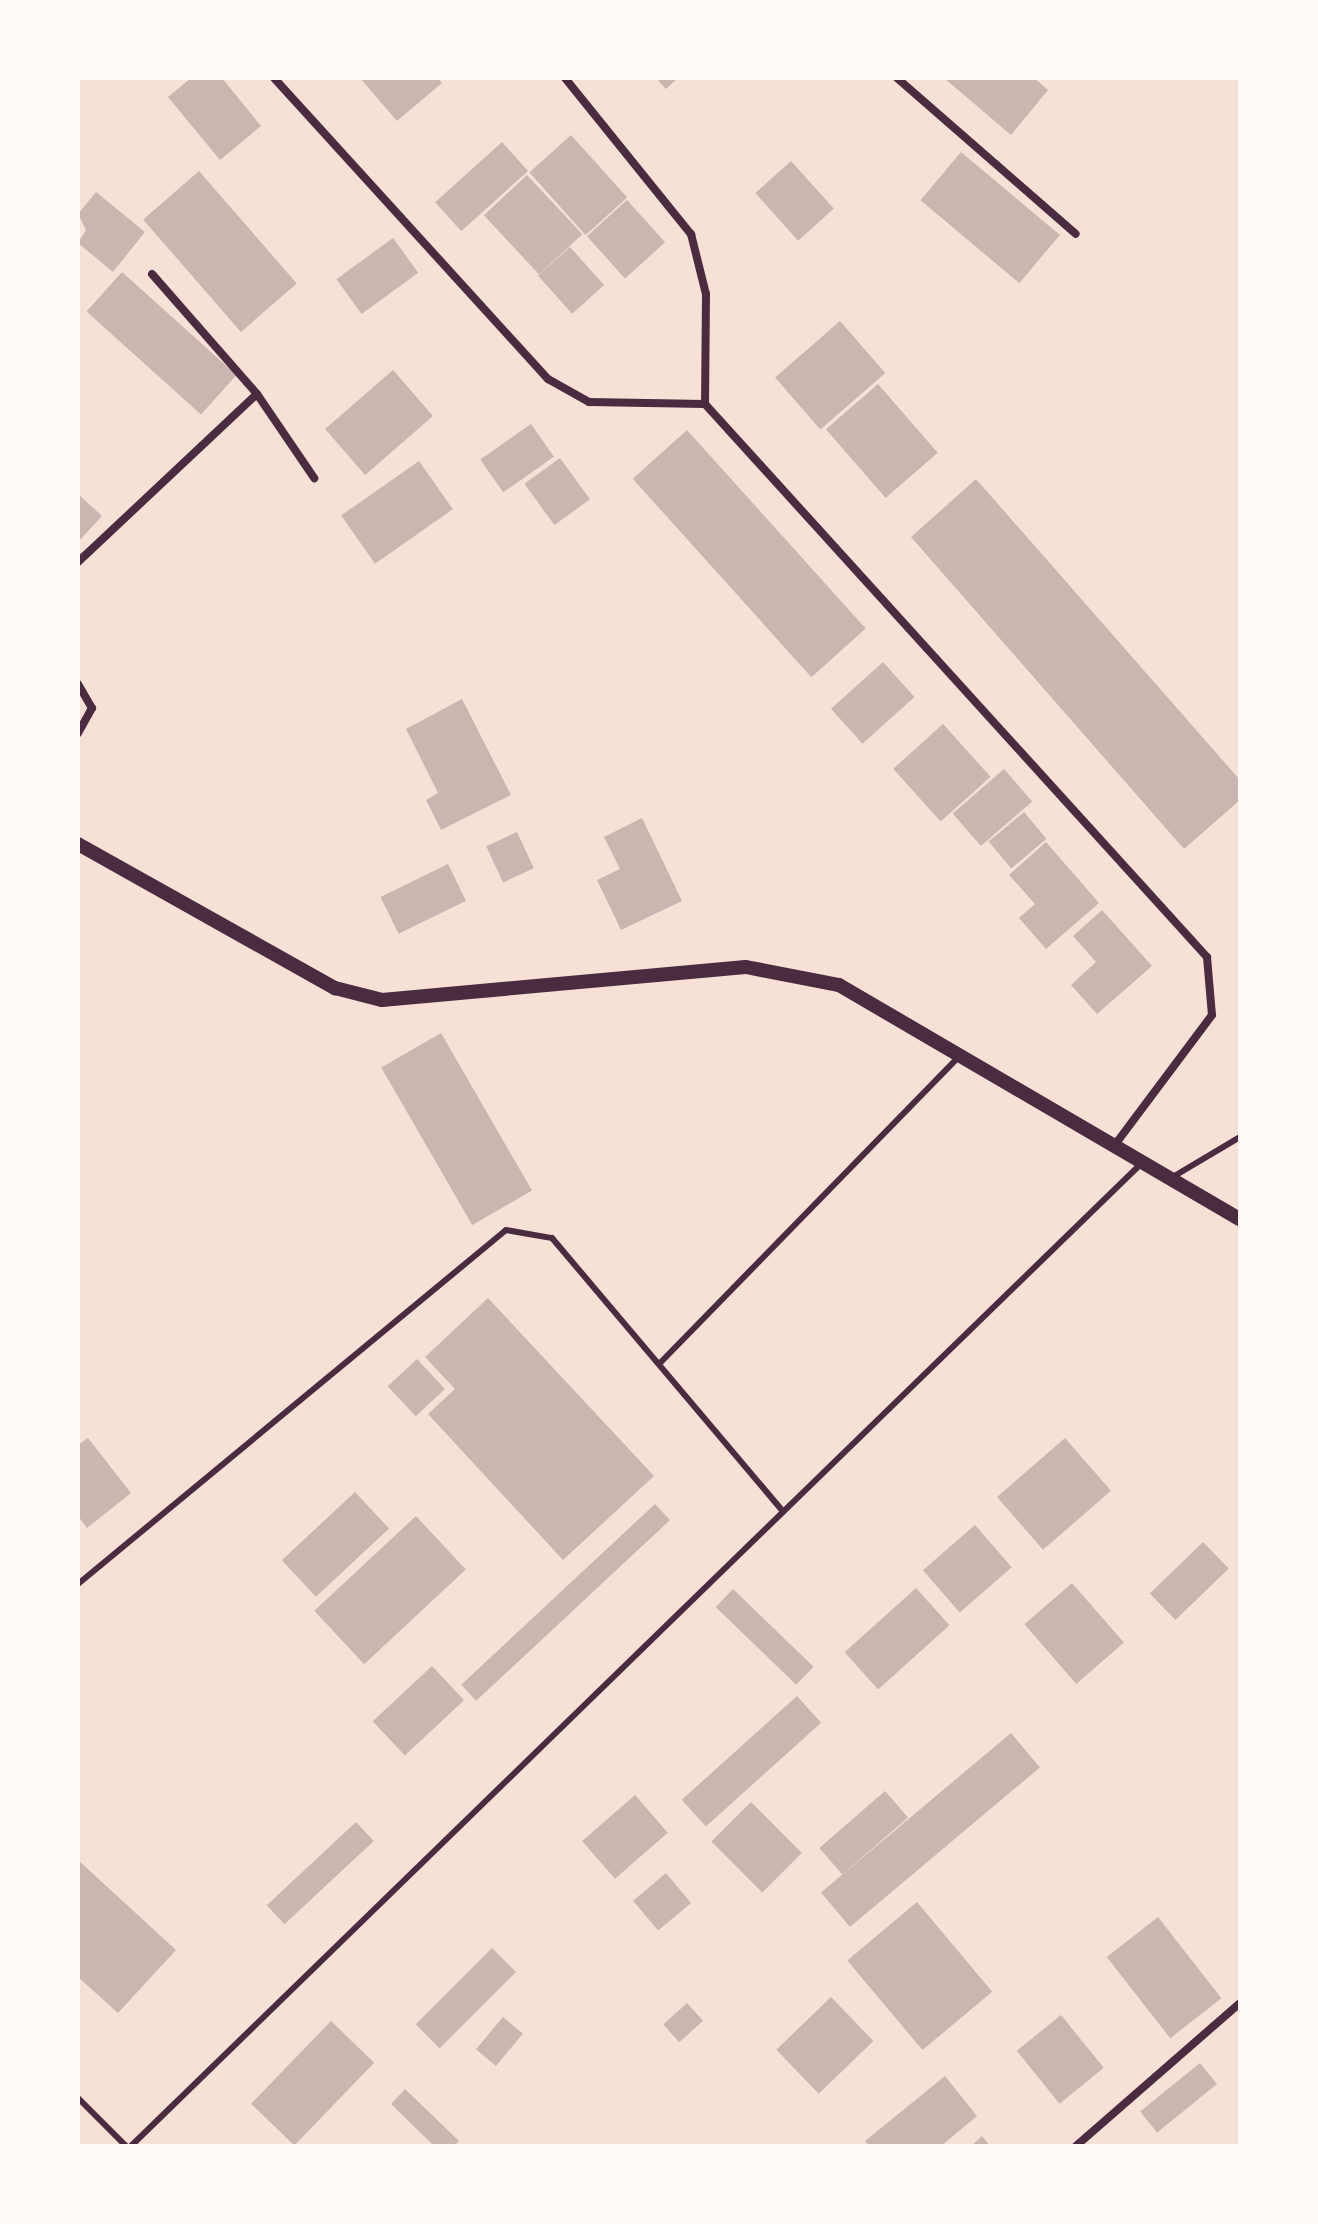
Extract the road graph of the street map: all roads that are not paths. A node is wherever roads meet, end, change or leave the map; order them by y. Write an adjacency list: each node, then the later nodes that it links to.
1 (274, 78): 7 (street)
2 (565, 78): 7 (street)
3 (897, 78): 4 (street)
4 (1076, 234)
5 (152, 274): 6 (street)
6 (257, 394): 8 (street); 9 (street)
7 (705, 404): 15 (street)
8 (314, 478)
9 (78, 562)
10 (78, 684): 11 (street)
11 (78, 733)
12 (78, 844): 13 (street)
13 (960, 1056): 15 (street); 19 (lane)
14 (1240, 1137): 17 (lane)
15 (1113, 1147): 16 (street)
16 (1142, 1163): 17 (street); 20 (lane)
17 (1170, 1179): 18 (street)
18 (1240, 1219)
19 (661, 1362): 20 (lane); 21 (lane)
20 (783, 1511): 24 (lane)
21 (78, 1584)
22 (1240, 2003): 25 (street)
23 (78, 2098): 24 (lane)
24 (128, 2146)
25 (1076, 2146)

